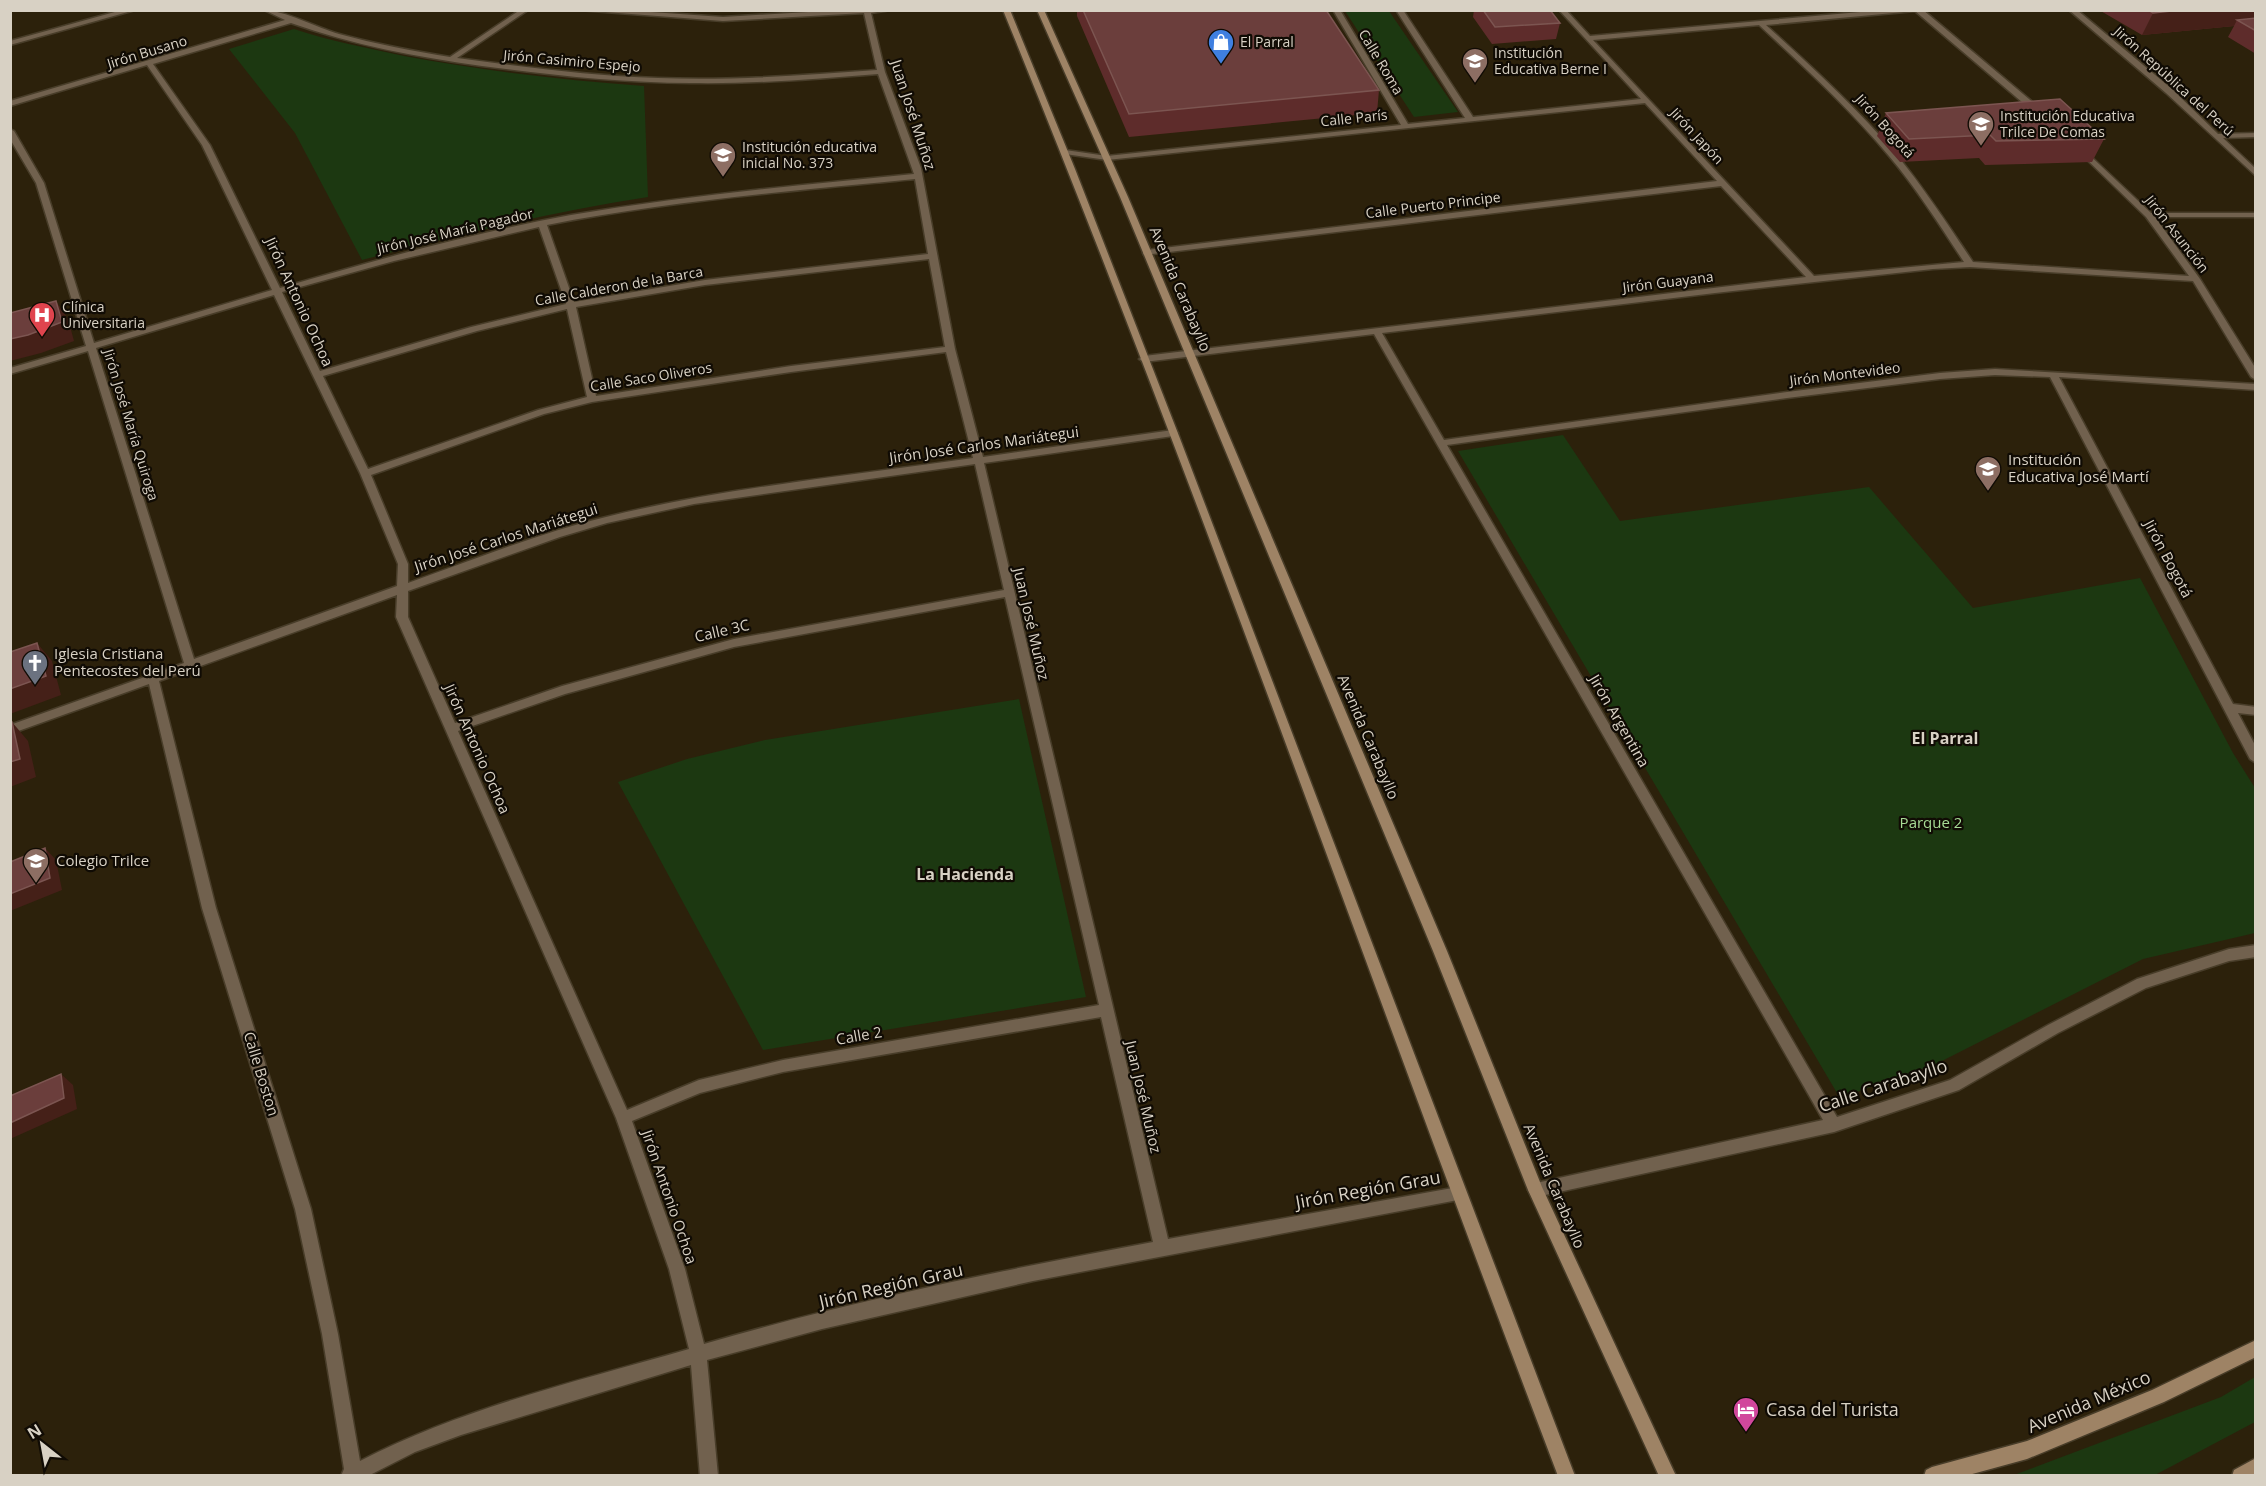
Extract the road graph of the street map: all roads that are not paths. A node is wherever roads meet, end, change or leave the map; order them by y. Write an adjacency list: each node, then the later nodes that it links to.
1 (132, 10): 18 (street)
2 (267, 10): 15 (street, Jirón Casimiro Espejo)
3 (525, 10): 19 (street)
4 (582, 10): 14 (street)
5 (888, 10): 14 (street)
6 (1006, 10): 31 (main road)
7 (1040, 10): 32 (main road, Avenida Carabayllo)
8 (1336, 10): 26 (street, Calle Roma)
9 (1399, 10): 25 (street)
10 (1562, 10): 17 (street, Jirón Japón)
11 (1912, 10): 16 (street)
12 (1918, 10): 24 (street)
13 (2072, 10): 29 (street, Jirón República del Perú)
14 (867, 11): 21 (street, Juan José Muñoz)
15 (289, 21): 19 (street, Jirón Casimiro Espejo); 20 (street, Jirón Busano)
16 (1760, 23): 17 (street); 41 (street, Jirón Bogotá)
17 (1588, 38): 22 (street, Jirón Japón)
18 (10, 44)
19 (451, 59): 21 (street, Jirón Casimiro Espejo)
20 (150, 64): 23 (street, Jirón Busano); 44 (street, Jirón Antonio Ochoa)
21 (881, 72): 34 (street, Juan José Muñoz)
22 (1646, 101): 25 (street, Calle París); 35 (street, Jirón Japón)
23 (10, 104)
24 (2043, 115)
25 (1470, 119): 26 (street, Calle París)
26 (1406, 126): 32 (street, Calle París)
27 (10, 131): 47 (street, Jirón José María Quiroga)
28 (2256, 135): 29 (street)
29 (2216, 136): 33 (street, Jirón República del Perú)
30 (2074, 142): 36 (street, Jirón Asunción)
31 (1065, 153): 32 (street, Calle París); 50 (main road)
32 (1107, 158): 39 (main road, Avenida Carabayllo)
33 (2256, 174)
34 (918, 176): 38 (street, Jirón José María Pagador); 40 (street, Juan José Muñoz)
35 (1723, 183): 39 (street, Calle Puerto Principe); 42 (street, Jirón Japón)
36 (2149, 215): 37 (street); 43 (street, Jirón Asunción)
37 (2256, 215)
38 (542, 224): 44 (street, Jirón José María Pagador); 45 (street)
39 (1147, 252): 49 (main road, Avenida Carabayllo)
40 (933, 256): 45 (street, Calle Calderon de la Barca); 48 (street, Juan José Muñoz)
41 (1970, 264): 42 (street, Jirón Guayana); 43 (street, Jirón Guayana)
42 (1812, 279): 46 (street, Jirón Guayana)
43 (2196, 279): 54 (street, Jirón Asunción)
44 (277, 292): 47 (street, Jirón José María Pagador); 53 (street, Jirón Antonio Ochoa)
45 (571, 305): 53 (street, Calle Calderon de la Barca); 56 (street)
46 (1377, 332): 49 (street, Jirón Guayana); 58 (street, Jirón Argentina)
47 (93, 347): 51 (street, Jirón José María Pagador); 63 (street, Jirón José María Quiroga)
48 (950, 349): 56 (street, Calle Saco Oliveros); 59 (street, Juan José Muñoz)
49 (1190, 354): 50 (street, Jirón Guayana); 74 (main road, Avenida Carabayllo)
50 (1144, 359): 57 (main road)
51 (10, 371)
52 (2053, 374): 55 (street, Jirón Montevideo); 58 (street, Jirón Montevideo); 65 (street, Jirón Bogotá)
53 (316, 375): 60 (street, Jirón Antonio Ochoa)
54 (2256, 377)
55 (2256, 387)
56 (592, 399): 60 (street, Calle Saco Oliveros)
57 (1173, 434): 59 (street, Jirón José Carlos Mariátegui); 75 (main road)
58 (1441, 443): 73 (street, Jirón Argentina)
59 (979, 461): 61 (street, Jirón José Carlos Mariátegui); 62 (street, Juan José Muñoz)
60 (364, 473): 61 (street, Jirón Antonio Ochoa)
61 (401, 589): 63 (street, Jirón José Carlos Mariátegui); 67 (street, Jirón Antonio Ochoa)
62 (1008, 593): 67 (street, Calle 3C); 71 (street, Juan José Muñoz)
63 (190, 664): 64 (street, Jirón José Carlos Mariátegui)
64 (153, 678): 68 (street, Jirón José Carlos Mariátegui); 80 (street, Calle Boston)
65 (2229, 708): 66 (street); 69 (street, Jirón Bogotá)
66 (2256, 711)
67 (450, 729): 72 (street, Jirón Antonio Ochoa)
68 (10, 730)
69 (2256, 759)
70 (2256, 951): 73 (street, Calle Carabayllo)
71 (1107, 1010): 72 (street, Calle 2); 76 (street, Juan José Muñoz)
72 (623, 1118): 78 (street, Jirón Antonio Ochoa)
73 (1834, 1125): 74 (street, Calle Carabayllo)
74 (1536, 1190): 83 (main road, Avenida Carabayllo)
75 (1458, 1194): 76 (street, Jirón Región Grau); 82 (main road)
76 (1162, 1247): 78 (street, Jirón Región Grau)
77 (2256, 1348): 84 (main road, Avenida México)
78 (698, 1352): 80 (street, Jirón Región Grau); 81 (street, Jirón Antonio Ochoa)
79 (2256, 1466): 85 (main road)
80 (351, 1474)
81 (709, 1476)
82 (1567, 1476)
83 (1668, 1476)
84 (1932, 1476)
85 (2240, 1476)

